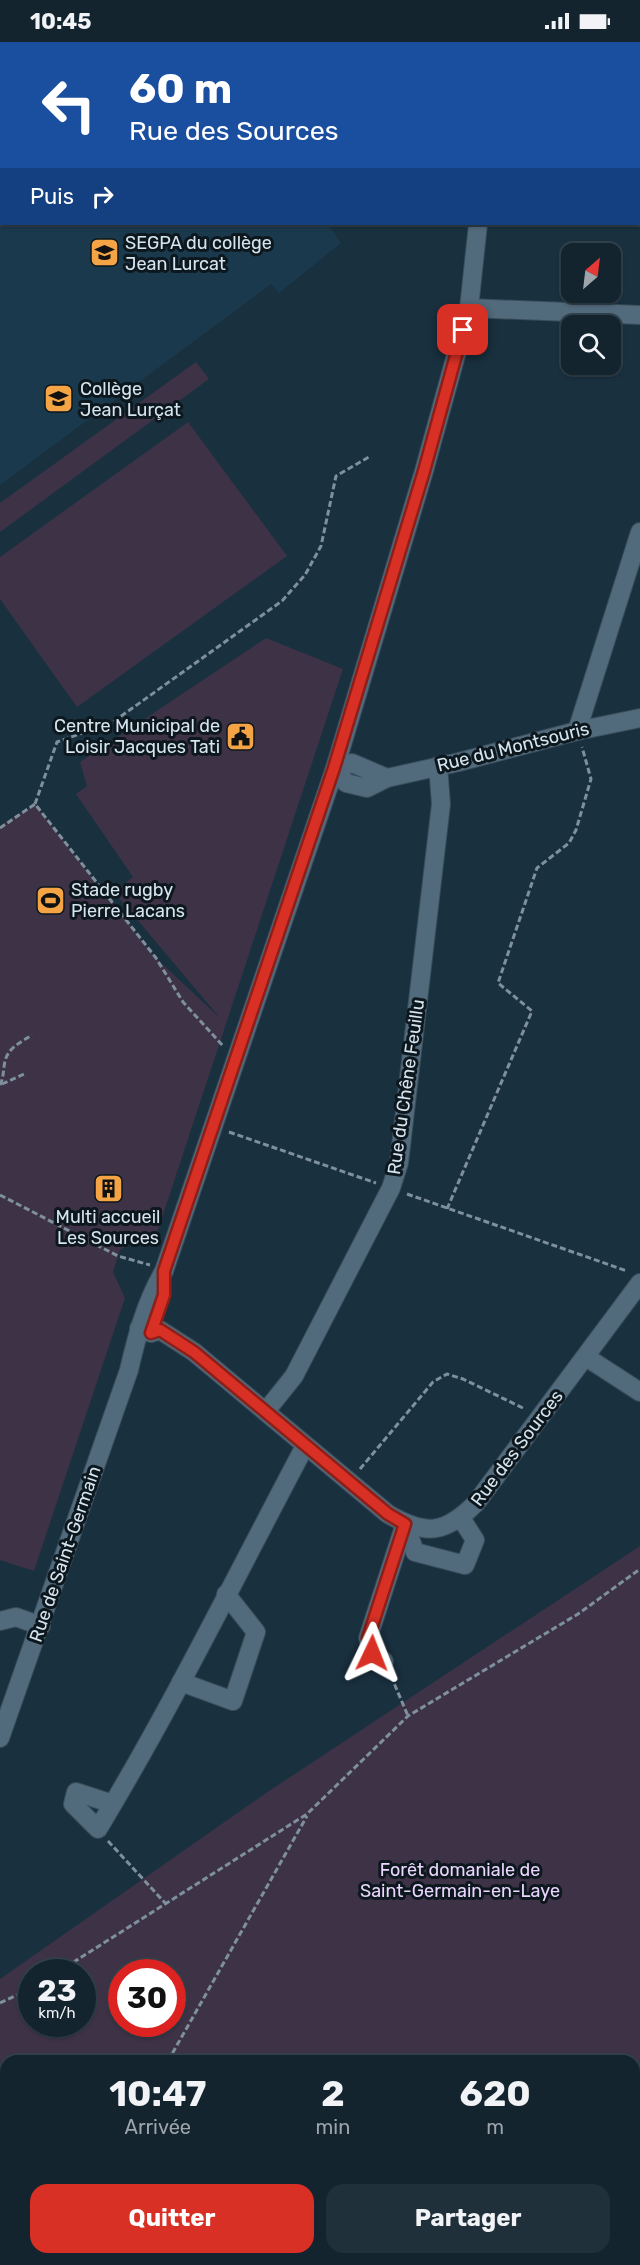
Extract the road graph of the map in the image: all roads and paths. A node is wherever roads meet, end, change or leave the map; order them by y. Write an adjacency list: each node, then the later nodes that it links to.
1 (478, 225): 2 (street, Rue de Saint-Germain)
2 (469, 308): 3 (street); 9 (street, Rue de Saint-Germain)
3 (640, 315)
4 (369, 457): 10 (path)
5 (640, 532): 7 (street)
6 (640, 718): 7 (street, Rue du Montsouris)
7 (577, 731): 8 (street, Rue du Montsouris); 19 (path)
8 (438, 766): 9 (street, Rue du Montsouris); 17 (street, Rue du Chêne Feuillu)
9 (334, 768): 13 (street, Rue de Saint-Germain)
10 (35, 804): 11 (path); 13 (path)
11 (0, 828)
12 (32, 1035): 15 (path)
13 (236, 1059): 20 (street, Rue de Saint-Germain)
14 (24, 1074): 15 (path)
15 (0, 1085)
16 (228, 1132): 17 (path)
17 (391, 1188): 19 (path); 25 (street, Rue du Chêne Feuillu)
18 (0, 1195): 20 (path)
19 (447, 1209): 21 (path)
20 (164, 1271): 22 (street, Rue de Saint-Germain)
21 (635, 1277): 23 (street, Rue des Sources)
22 (145, 1330): 25 (street, Rue des Sources); 34 (street, Rue de Saint-Germain)
23 (586, 1357): 24 (street); 26 (street, Rue des Sources)
24 (640, 1392)
25 (266, 1411): 27 (street, Rue des Sources)
26 (541, 1416): 28 (path); 29 (street, Rue des Sources)
27 (304, 1446): 28 (street, Rue des Sources); 32 (street)
28 (350, 1481): 30 (street, Rue des Sources)
29 (461, 1518): 30 (street, Rue des Sources); 30 (street)
30 (405, 1524): 35 (street)
31 (640, 1569): 37 (path)
32 (226, 1594): 36 (street); 36 (street)
33 (0, 1621): 34 (street)
34 (41, 1626): 38 (street, Rue de Saint-Germain)
35 (384, 1661): 37 (path)
36 (181, 1682): 39 (street)
37 (408, 1716): 40 (path)
38 (0, 1738)
39 (113, 1804): 41 (street); 41 (street)
40 (308, 1814): 42 (path); 46 (path)
41 (98, 1829): 42 (path)
42 (166, 1904): 43 (path)
43 (79, 1959)
44 (18, 1995): 45 (path)
45 (0, 2003)
46 (171, 2055)

